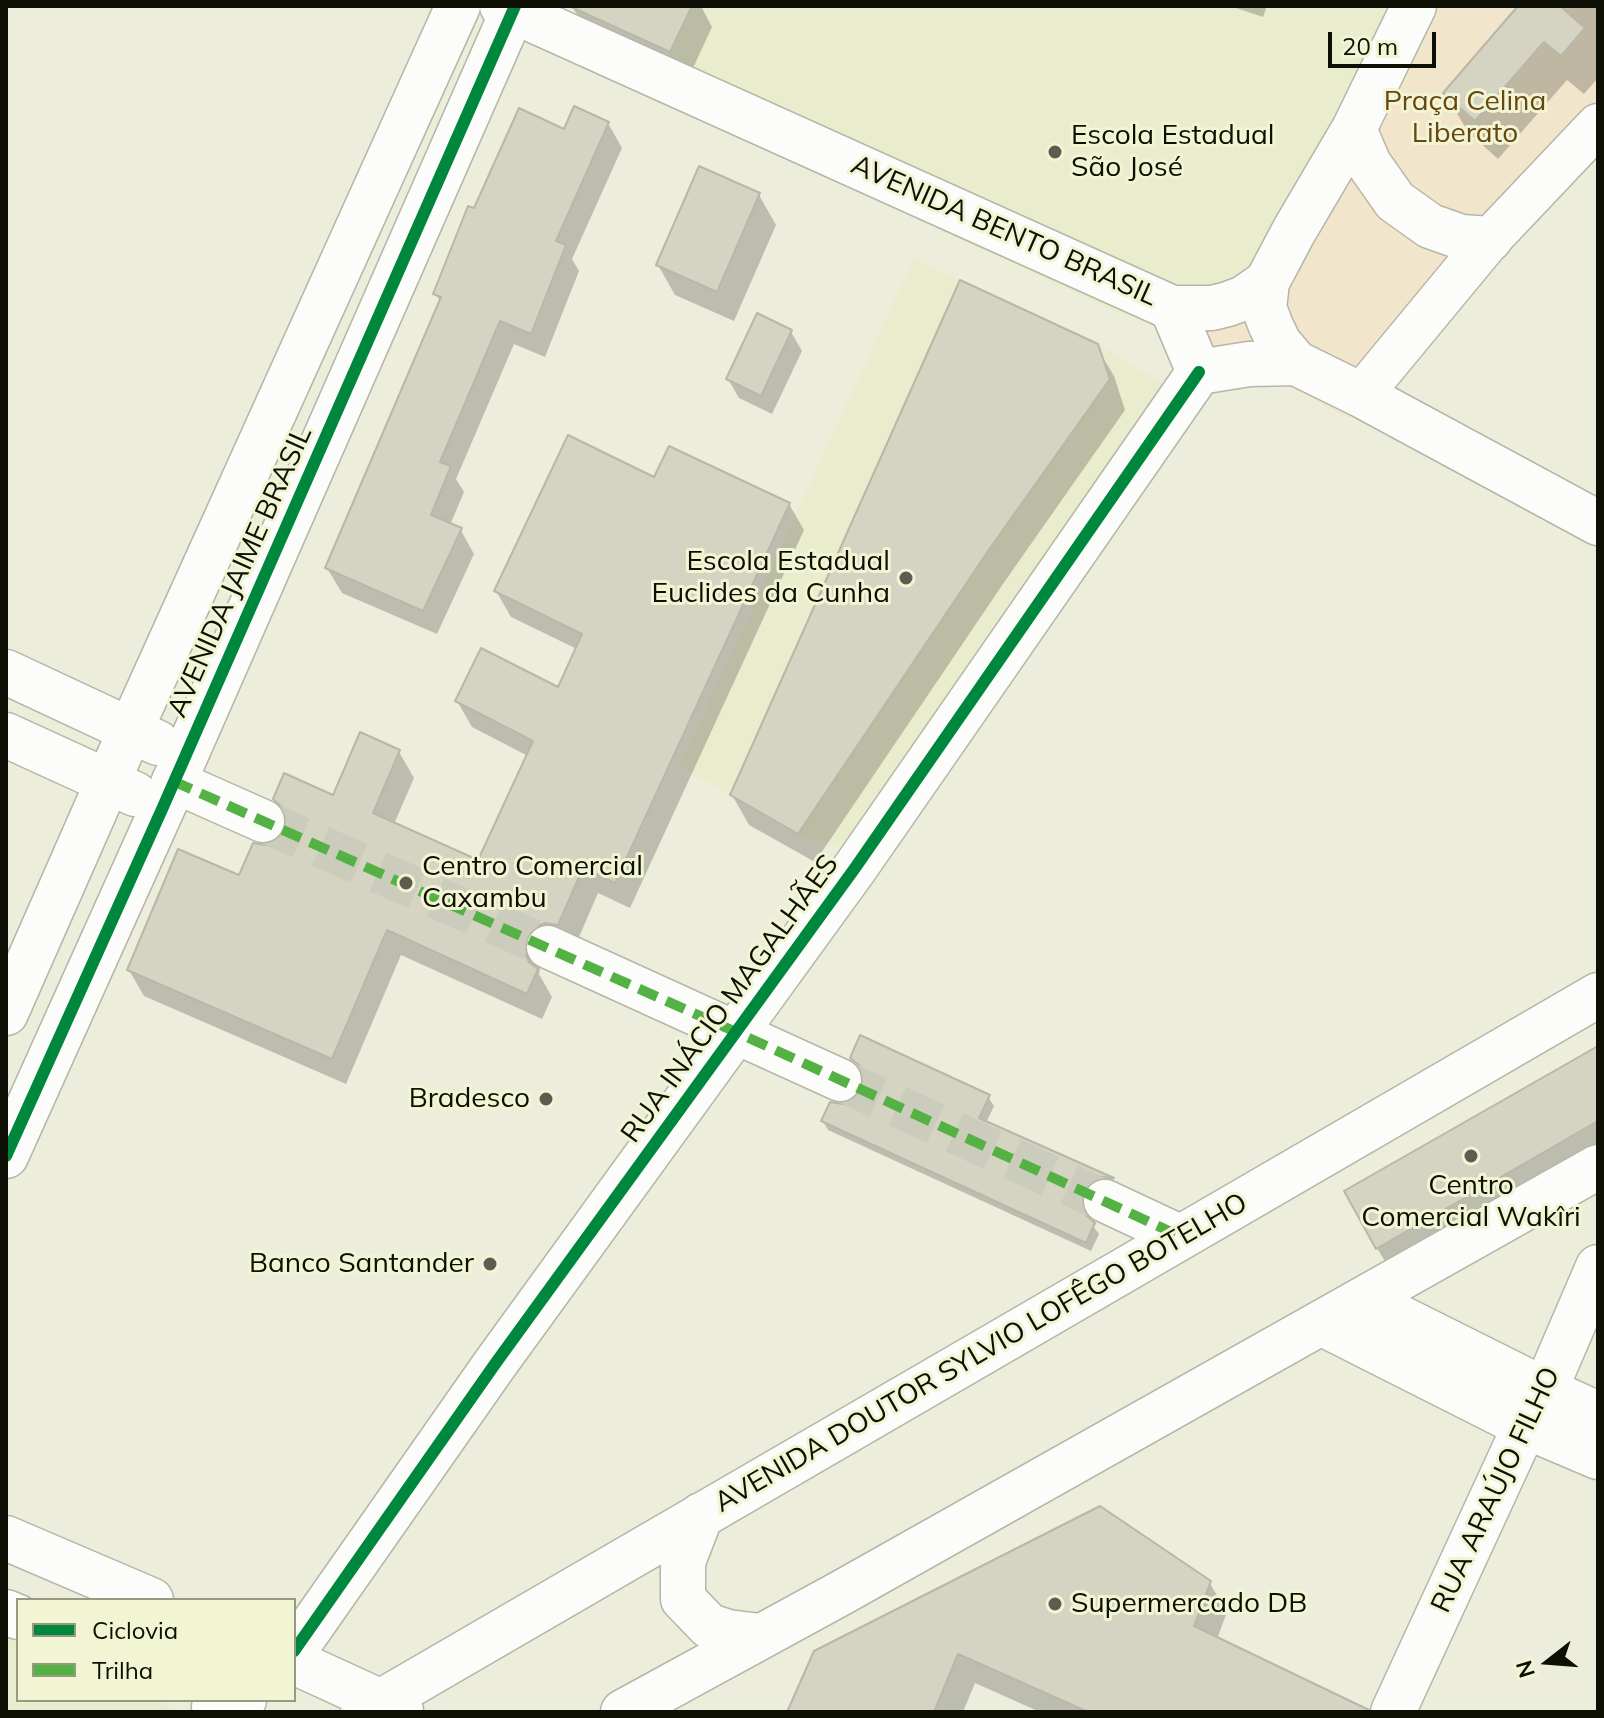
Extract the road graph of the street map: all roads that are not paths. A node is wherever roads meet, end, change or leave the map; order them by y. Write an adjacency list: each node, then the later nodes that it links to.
1 (458, 6): 14 (street, AVENIDA JAIME BRASIL)
2 (1414, 6): 5 (street)
3 (510, 8): 8 (street, AVENIDA BENTO BRASIL); 17 (street, AVENIDA JAIME BRASIL)
4 (1598, 125): 6 (street)
5 (1354, 129): 6 (street); 7 (street)
6 (1490, 239): 11 (street)
7 (1267, 282): 8 (street); 9 (street)
8 (1172, 308): 10 (street, AVENIDA BENTO BRASIL)
9 (1296, 363): 10 (street); 11 (street)
10 (1199, 372): 22 (street, RUA INÁCIO MAGALHÃES)
11 (1361, 395): 12 (street)
12 (1598, 523)
13 (6, 672): 14 (street)
14 (131, 729): 16 (street, AVENIDA JAIME BRASIL); 17 (street)
15 (6, 735): 16 (street)
16 (108, 781): 17 (street); 21 (street, AVENIDA JAIME BRASIL)
17 (174, 782): 18 (street); 24 (street, AVENIDA JAIME BRASIL)
18 (263, 821)
19 (548, 947): 22 (street)
20 (1598, 995): 27 (street, AVENIDA DOUTOR SYLVIO LOFÊGO BOTELHO)
21 (6, 1013)
22 (736, 1032): 23 (street); 38 (street, RUA INÁCIO MAGALHÃES)
23 (840, 1080)
24 (6, 1156)
25 (1598, 1167): 29 (street)
26 (1105, 1201): 27 (street)
27 (1182, 1237): 34 (street, AVENIDA DOUTOR SYLVIO LOFÊGO BOTELHO)
28 (1598, 1267): 31 (street, RUA ARAÚJO FILHO)
29 (1363, 1299): 30 (street); 31 (street)
30 (1321, 1323): 31 (street); 37 (street)
31 (1535, 1408): 32 (street); 33 (street); 42 (street, RUA ARAÚJO FILHO)
32 (1598, 1414)
33 (1598, 1457)
34 (701, 1515): 37 (street); 40 (street, AVENIDA DOUTOR SYLVIO LOFÊGO BOTELHO)
35 (6, 1538): 36 (street)
36 (146, 1598)
37 (760, 1636): 41 (street)
38 (296, 1648)
39 (296, 1663): 40 (street)
40 (382, 1708)
41 (623, 1712)
42 (1393, 1712)

